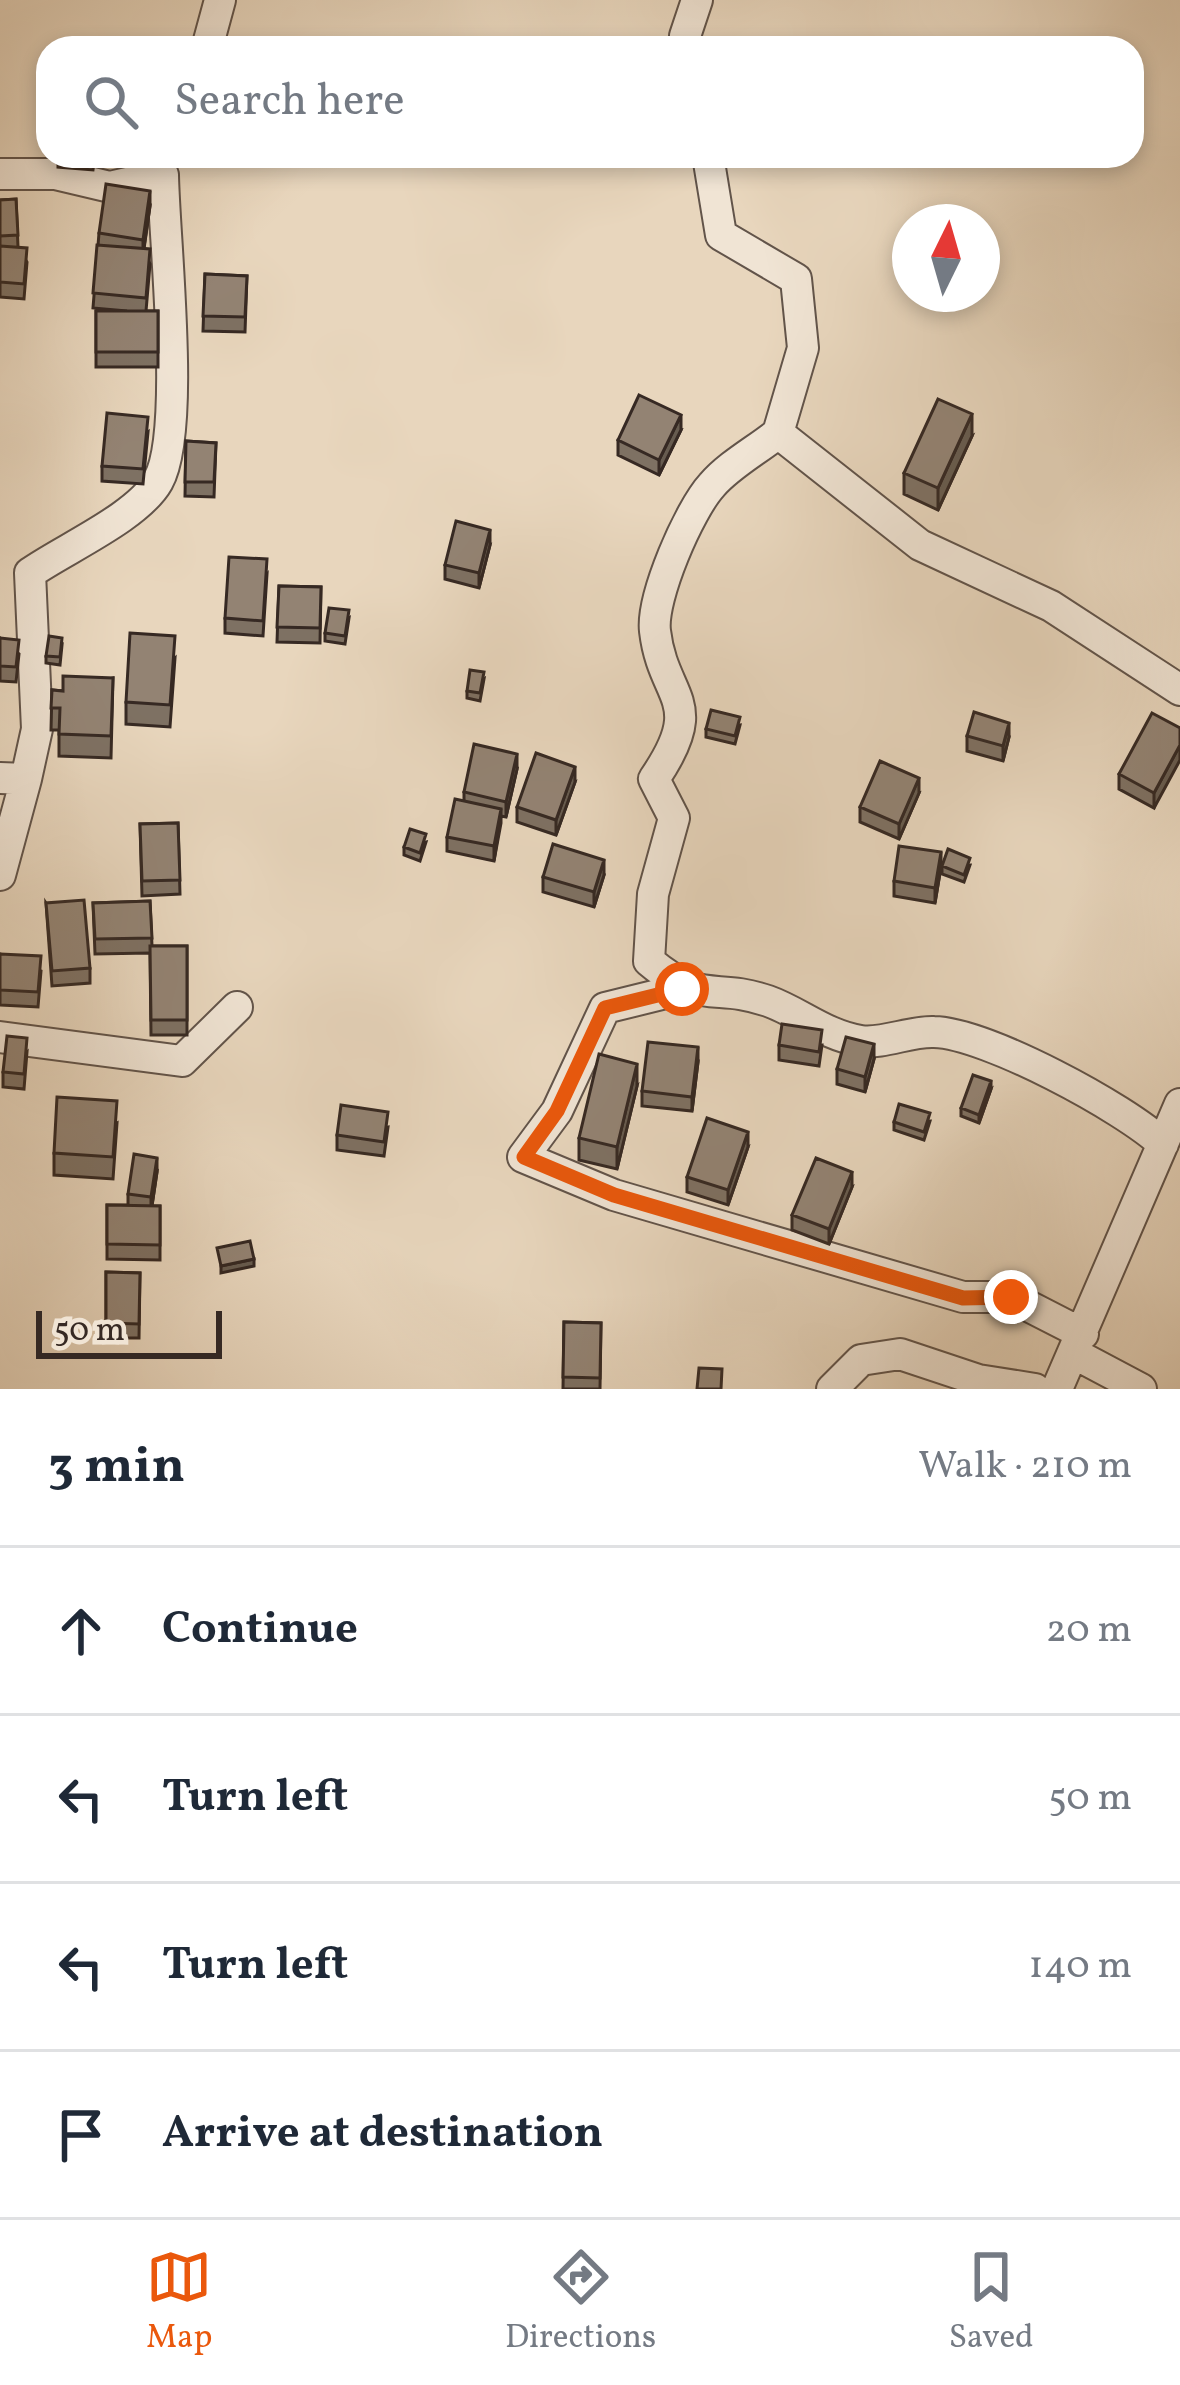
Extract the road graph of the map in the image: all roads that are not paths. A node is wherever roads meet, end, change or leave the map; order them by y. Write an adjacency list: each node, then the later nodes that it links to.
1 (220, 0): 3 (street)
2 (697, 0): 4 (street)
3 (210, 36)
4 (685, 36)
5 (158, 168): 8 (street)
6 (166, 168): 11 (street)
7 (710, 168): 9 (street)
8 (0, 174)
9 (778, 434): 10 (street); 13 (street)
10 (1180, 690)
11 (13, 778): 12 (street)
12 (0, 875)
13 (682, 989): 17 (street); 18 (street)
14 (237, 1007): 15 (street)
15 (0, 1037)
16 (1180, 1104): 17 (street)
17 (1163, 1144): 18 (street)
18 (1079, 1344): 21 (street); 22 (street)
19 (832, 1389): 20 (street)
20 (1035, 1389)
21 (1057, 1389)
22 (1141, 1389)

